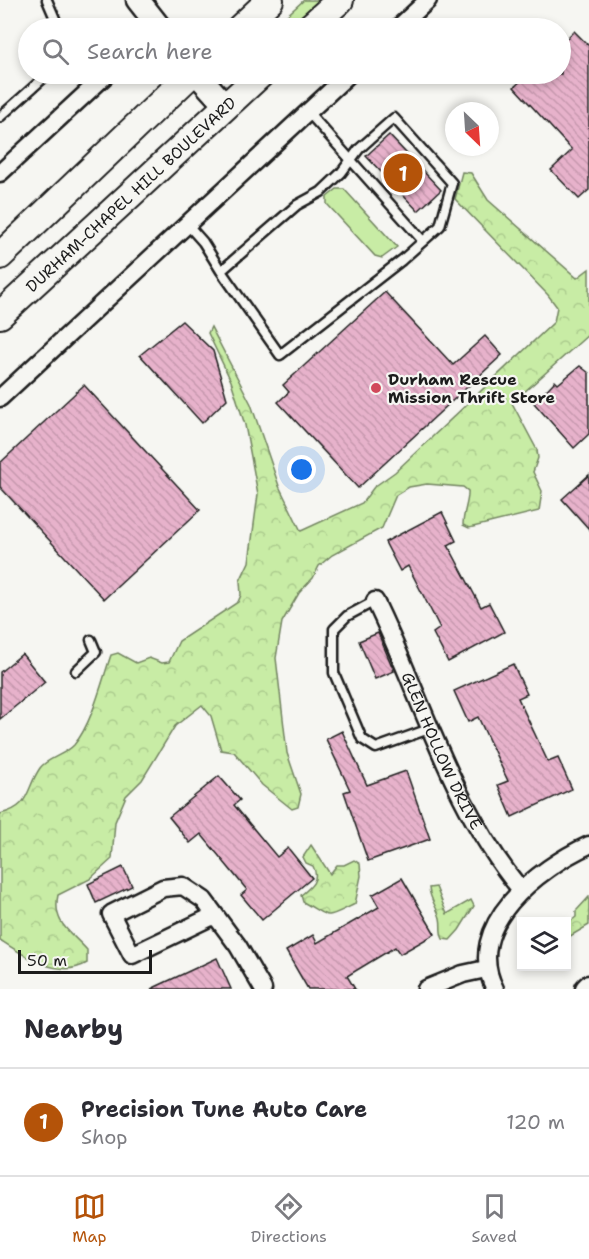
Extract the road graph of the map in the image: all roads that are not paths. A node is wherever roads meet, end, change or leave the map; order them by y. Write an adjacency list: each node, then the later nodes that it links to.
1 (47, 0): 6 (lane)
2 (138, 0): 7 (street)
3 (270, 0): 8 (main road)
4 (340, 0): 9 (main road)
5 (428, 0): 10 (street)
6 (55, 18)
7 (152, 18)
8 (251, 18)
9 (320, 18)
10 (409, 18)
11 (37, 84): 21 (lane)
12 (87, 84): 18 (lane)
13 (96, 84): 18 (street)
14 (181, 84): 26 (main road)
15 (205, 84): 19 (street)
16 (250, 84): 19 (main road, DURHAM-CHAPEL HILL BOULEVARD)
17 (339, 84): 20 (street)
18 (91, 89): 23 (street)
19 (226, 106): 28 (main road, DURHAM-CHAPEL HILL BOULEVARD)
20 (308, 112): 22 (lane); 24 (street)
21 (0, 117)
22 (351, 160): 25 (lane); 25 (lane); 27 (lane)
23 (0, 173)
24 (187, 224): 27 (lane); 29 (street)
25 (423, 241): 27 (lane)
26 (0, 256)
27 (221, 271)
28 (0, 315)
29 (0, 398)
30 (375, 601): 33 (street, GLEN HOLLOW DRIVE); 33 (lane)
31 (91, 640): 32 (lane)
32 (76, 671)
33 (429, 729): 35 (street, GLEN HOLLOW DRIVE)
34 (589, 845): 35 (street)
35 (521, 890): 37 (street)
36 (215, 915): 36 (street); 38 (street)
37 (486, 969): 39 (street); 40 (street)
38 (263, 989)
39 (426, 989)
40 (495, 989)

